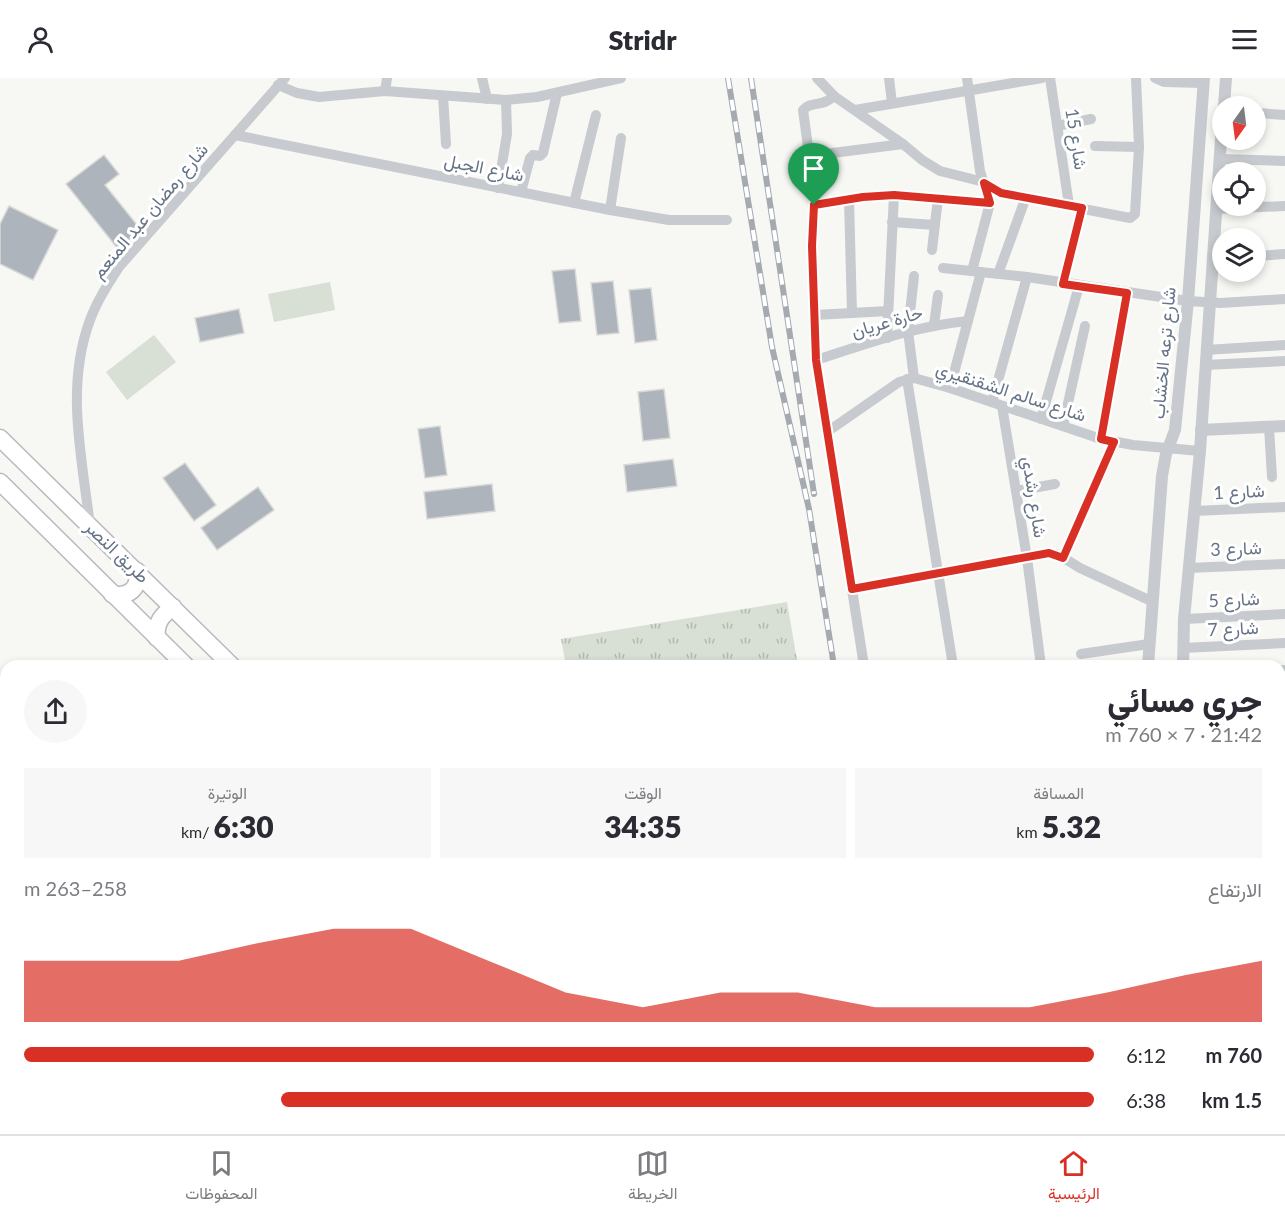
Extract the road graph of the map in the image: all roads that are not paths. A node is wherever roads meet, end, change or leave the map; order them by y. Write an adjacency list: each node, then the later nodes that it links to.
1 (387, 78): 14 (street)
2 (483, 78): 20 (street)
3 (621, 78): 16 (street)
4 (817, 78): 18 (street)
5 (888, 78): 22 (street)
6 (967, 78): 15 (street)
7 (1042, 78): 15 (street)
8 (1050, 78): 28 (street, شارع 15)
9 (1136, 78): 34 (street)
10 (1155, 78): 12 (street)
11 (1226, 78): 19 (street)
12 (1204, 81): 72 (street, شارع ترعه الخشاب)
13 (281, 82): 14 (street); 29 (street, شارع رمضان عبد المنعم)
14 (385, 91): 17 (street)
15 (969, 91): 22 (street); 40 (street)
16 (557, 93): 21 (street); 42 (street)
17 (442, 96): 20 (street); 31 (street)
18 (834, 96): 23 (street); 36 (street)
19 (1225, 96)
20 (486, 99): 21 (street)
21 (506, 100): 41 (street)
22 (892, 104): 23 (street)
23 (855, 110): 32 (street)
24 (1266, 113): 25 (street)
25 (1285, 115)
26 (597, 116): 47 (street)
27 (1091, 119): 28 (street)
28 (1057, 126): 50 (street, شارع 15)
29 (235, 135): 41 (street, شارع الجبل); 107 (street, شارع رمضان عبد المنعم)
30 (621, 138): 54 (street)
31 (446, 144)
32 (903, 144): 36 (street); 40 (street)
33 (1095, 146): 34 (street)
34 (1139, 147): 53 (street)
35 (1221, 150): 37 (street)
36 (809, 156): 49 (street)
37 (1220, 159): 38 (street); 39 (street)
38 (1285, 161)
39 (1220, 162)
40 (984, 183): 44 (street); 48 (street)
41 (498, 188): 42 (street, شارع الجبل)
42 (521, 192): 47 (street, شارع الجبل)
43 (894, 195): 45 (street); 46 (street); 56 (street)
44 (1026, 197): 50 (street); 63 (street)
45 (938, 198): 48 (street); 57 (street)
46 (849, 199): 49 (street); 75 (street)
47 (574, 203): 54 (street, شارع الجبل)
48 (990, 203): 62 (street)
49 (814, 205): 76 (street)
50 (1069, 206): 53 (street)
51 (1285, 206): 52 (street)
52 (1266, 207)
53 (1082, 208): 67 (street)
54 (610, 210): 55 (street, شارع الجبل)
55 (727, 220)
56 (892, 222): 57 (street); 74 (street)
57 (935, 225): 58 (street)
58 (932, 250)
59 (1285, 254): 60 (street)
60 (1266, 255)
61 (943, 268): 62 (street)
62 (976, 271): 63 (street); 77 (street)
63 (998, 274): 65 (street)
64 (914, 276): 80 (street)
65 (1027, 278): 67 (street); 89 (street)
66 (1214, 282): 73 (street)
67 (1063, 284): 68 (street)
68 (1079, 286): 69 (street); 90 (street)
69 (1127, 293): 72 (street); 97 (street)
70 (938, 295): 78 (street)
71 (1285, 299): 73 (street)
72 (1188, 301): 73 (street); 99 (street, شارع ترعه الخشاب)
73 (1210, 303): 83 (street)
74 (888, 311): 75 (street); 81 (street)
75 (852, 313): 76 (street)
76 (815, 315): 84 (street)
77 (968, 321): 78 (street, حارة عريان); 88 (street)
78 (934, 326): 80 (street, حارة عريان)
79 (1084, 326): 91 (street)
80 (908, 331): 81 (street, حارة عريان); 87 (street)
81 (887, 338): 84 (street, حارة عريان)
82 (1285, 345): 83 (street)
83 (1206, 350): 86 (street)
84 (816, 360): 95 (street)
85 (1285, 361): 86 (street)
86 (1205, 365): 94 (street)
87 (910, 379): 88 (street, شارع سالم الشقنقيري); 95 (street, شارع سالم الشقنقيري); 113 (street)
88 (950, 388): 89 (street, شارع سالم الشقنقيري)
89 (997, 404): 90 (street, شارع سالم الشقنقيري); 104 (street, شارع رشدي)
90 (1041, 419): 91 (street, شارع سالم الشقنقيري)
91 (1063, 426): 97 (street, شارع سالم الشقنقيري)
92 (1285, 426): 93 (street)
93 (1269, 427): 94 (street); 101 (street)
94 (1201, 430): 100 (street)
95 (827, 432): 114 (street)
96 (0, 438): 107 (highway, طريق النصر)
97 (1101, 439): 98 (street, شارع سالم الشقنقيري)
98 (1114, 442): 99 (street, شارع سالم الشقنقيري); 109 (street)
99 (1168, 449): 100 (street, شارع سالم الشقنقيري); 116 (street, شارع ترعه الخشاب)
100 (1200, 451): 106 (street)
101 (1272, 477)
102 (0, 482): 115 (highway, طريق النصر)
103 (1055, 484): 104 (street)
104 (1016, 491): 108 (street, شارع رشدي)
105 (1285, 507): 106 (street, شارع 1)
106 (1194, 511): 111 (street)
107 (90, 526): 112 (highway, طريق النصر)
108 (1027, 558): 109 (street); 113 (street); 129 (street, شارع رشدي)
109 (1063, 558): 116 (street)
110 (1285, 564): 111 (street, شارع 3)
111 (1188, 568): 119 (street)
112 (137, 571): 115 (highway); 117 (highway, طريق النصر)
113 (939, 574): 114 (street); 128 (street)
114 (852, 589): 127 (street)
115 (112, 594): 120 (highway, طريق النصر)
116 (1151, 601): 122 (street, شارع ترعه الخشاب)
117 (173, 607): 120 (highway); 126 (highway, طريق النصر)
118 (1285, 614): 119 (street, شارع 5)
119 (1184, 619): 123 (street)
120 (158, 638): 125 (highway, طريق النصر)
121 (1285, 643): 123 (street, شارع 7)
122 (1149, 644): 124 (street); 130 (street, شارع ترعه الخشاب)
123 (1183, 648): 131 (street)
124 (1080, 654)
125 (180, 660)
126 (226, 660)
127 (863, 660)
128 (952, 660)
129 (1040, 660)
130 (1148, 660)
131 (1183, 660)

